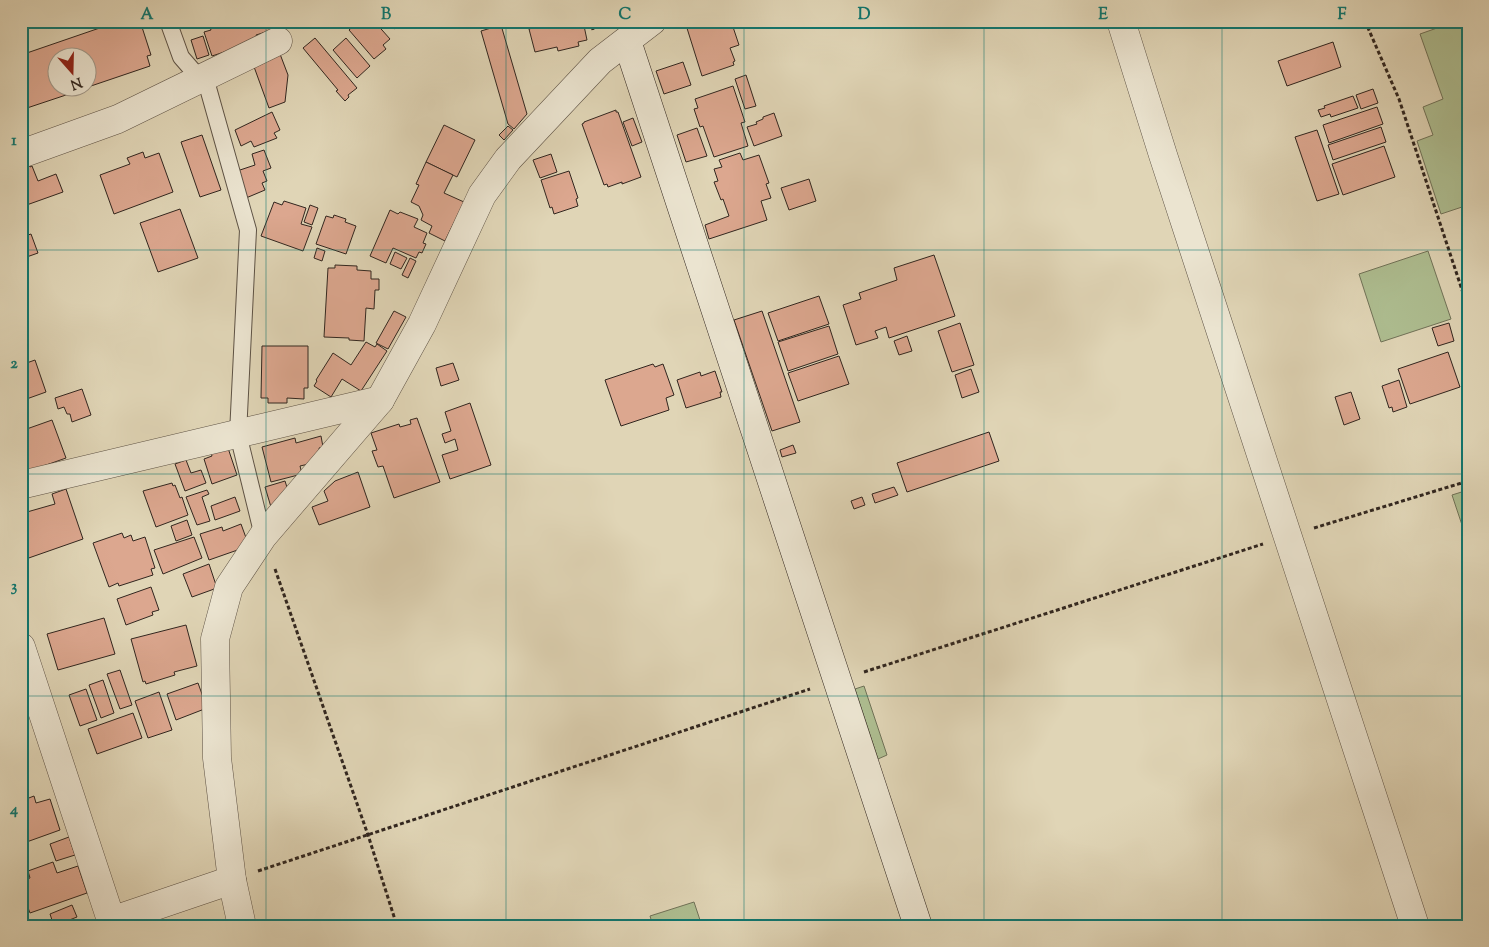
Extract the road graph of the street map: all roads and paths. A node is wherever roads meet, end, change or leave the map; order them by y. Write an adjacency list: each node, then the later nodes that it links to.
1 (168, 21): 7 (lane)
2 (652, 21): 6 (street)
3 (1121, 21): 20 (street)
4 (1365, 21): 9 (path)
5 (278, 41): 7 (street)
6 (627, 41): 10 (street); 19 (street)
7 (200, 78): 8 (street); 11 (lane)
8 (21, 154)
9 (1468, 308)
10 (380, 400): 11 (street); 13 (street)
11 (238, 434): 12 (street); 13 (lane)
12 (21, 486)
13 (263, 536): 15 (street); 18 (path)
14 (21, 647): 16 (street)
15 (232, 880): 16 (street); 17 (street)
16 (107, 924)
17 (242, 926)
18 (397, 926)
19 (918, 926)
20 (1415, 926)

